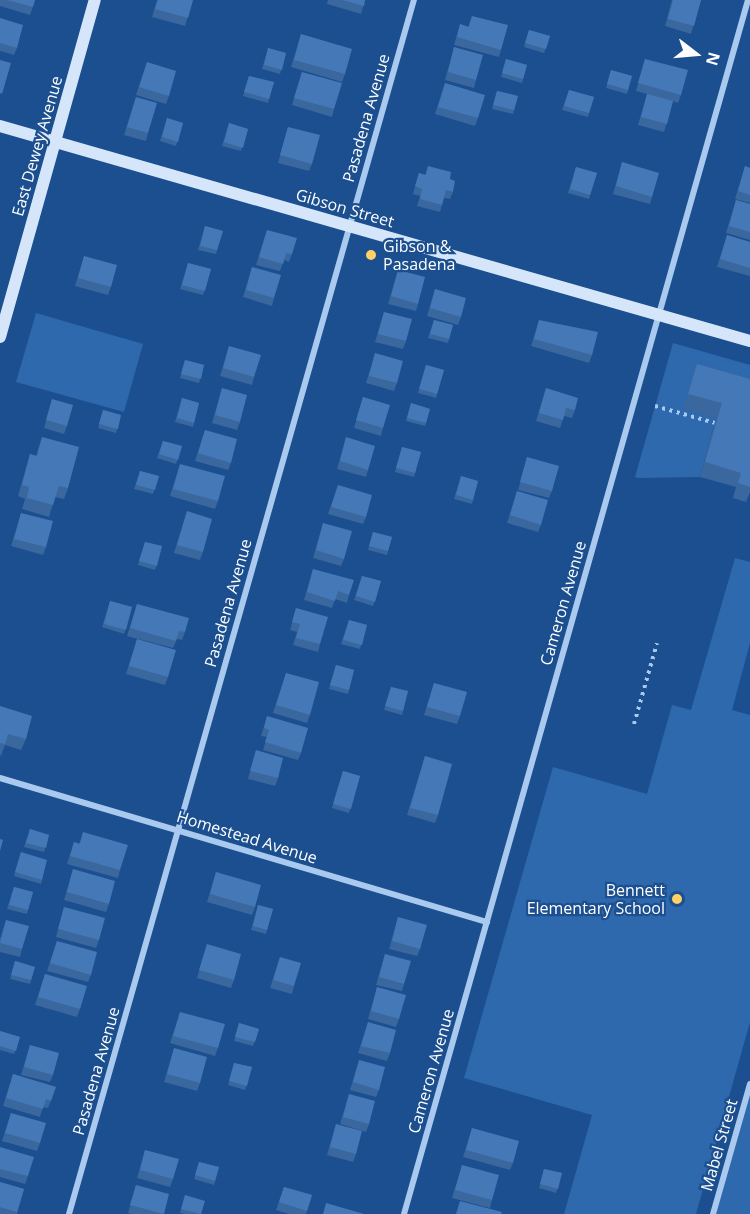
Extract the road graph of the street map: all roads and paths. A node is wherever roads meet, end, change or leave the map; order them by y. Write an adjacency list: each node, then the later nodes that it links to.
1 (95, 0): 5 (street, East Dewey Avenue)
2 (414, 0): 6 (street, Pasadena Avenue)
3 (748, 0): 7 (street, Cameron Avenue)
4 (0, 126): 5 (street, Gibson Street)
5 (55, 141): 6 (street, Gibson Street); 8 (street, East Dewey Avenue)
6 (350, 226): 7 (street, Gibson Street); 15 (street, Pasadena Avenue)
7 (659, 315): 9 (street, Gibson Street); 16 (street, Cameron Avenue)
8 (0, 337)
9 (750, 341)
10 (655, 406): 11 (path)
11 (715, 423)
12 (657, 643): 13 (path)
13 (634, 724)
14 (0, 778): 15 (street, Homestead Avenue)
15 (178, 831): 16 (street, Homestead Avenue); 18 (street, Pasadena Avenue)
16 (487, 922): 19 (street, Cameron Avenue)
17 (750, 1084): 20 (street, Mabel Street)
18 (69, 1214)
19 (404, 1214)
20 (713, 1214)

